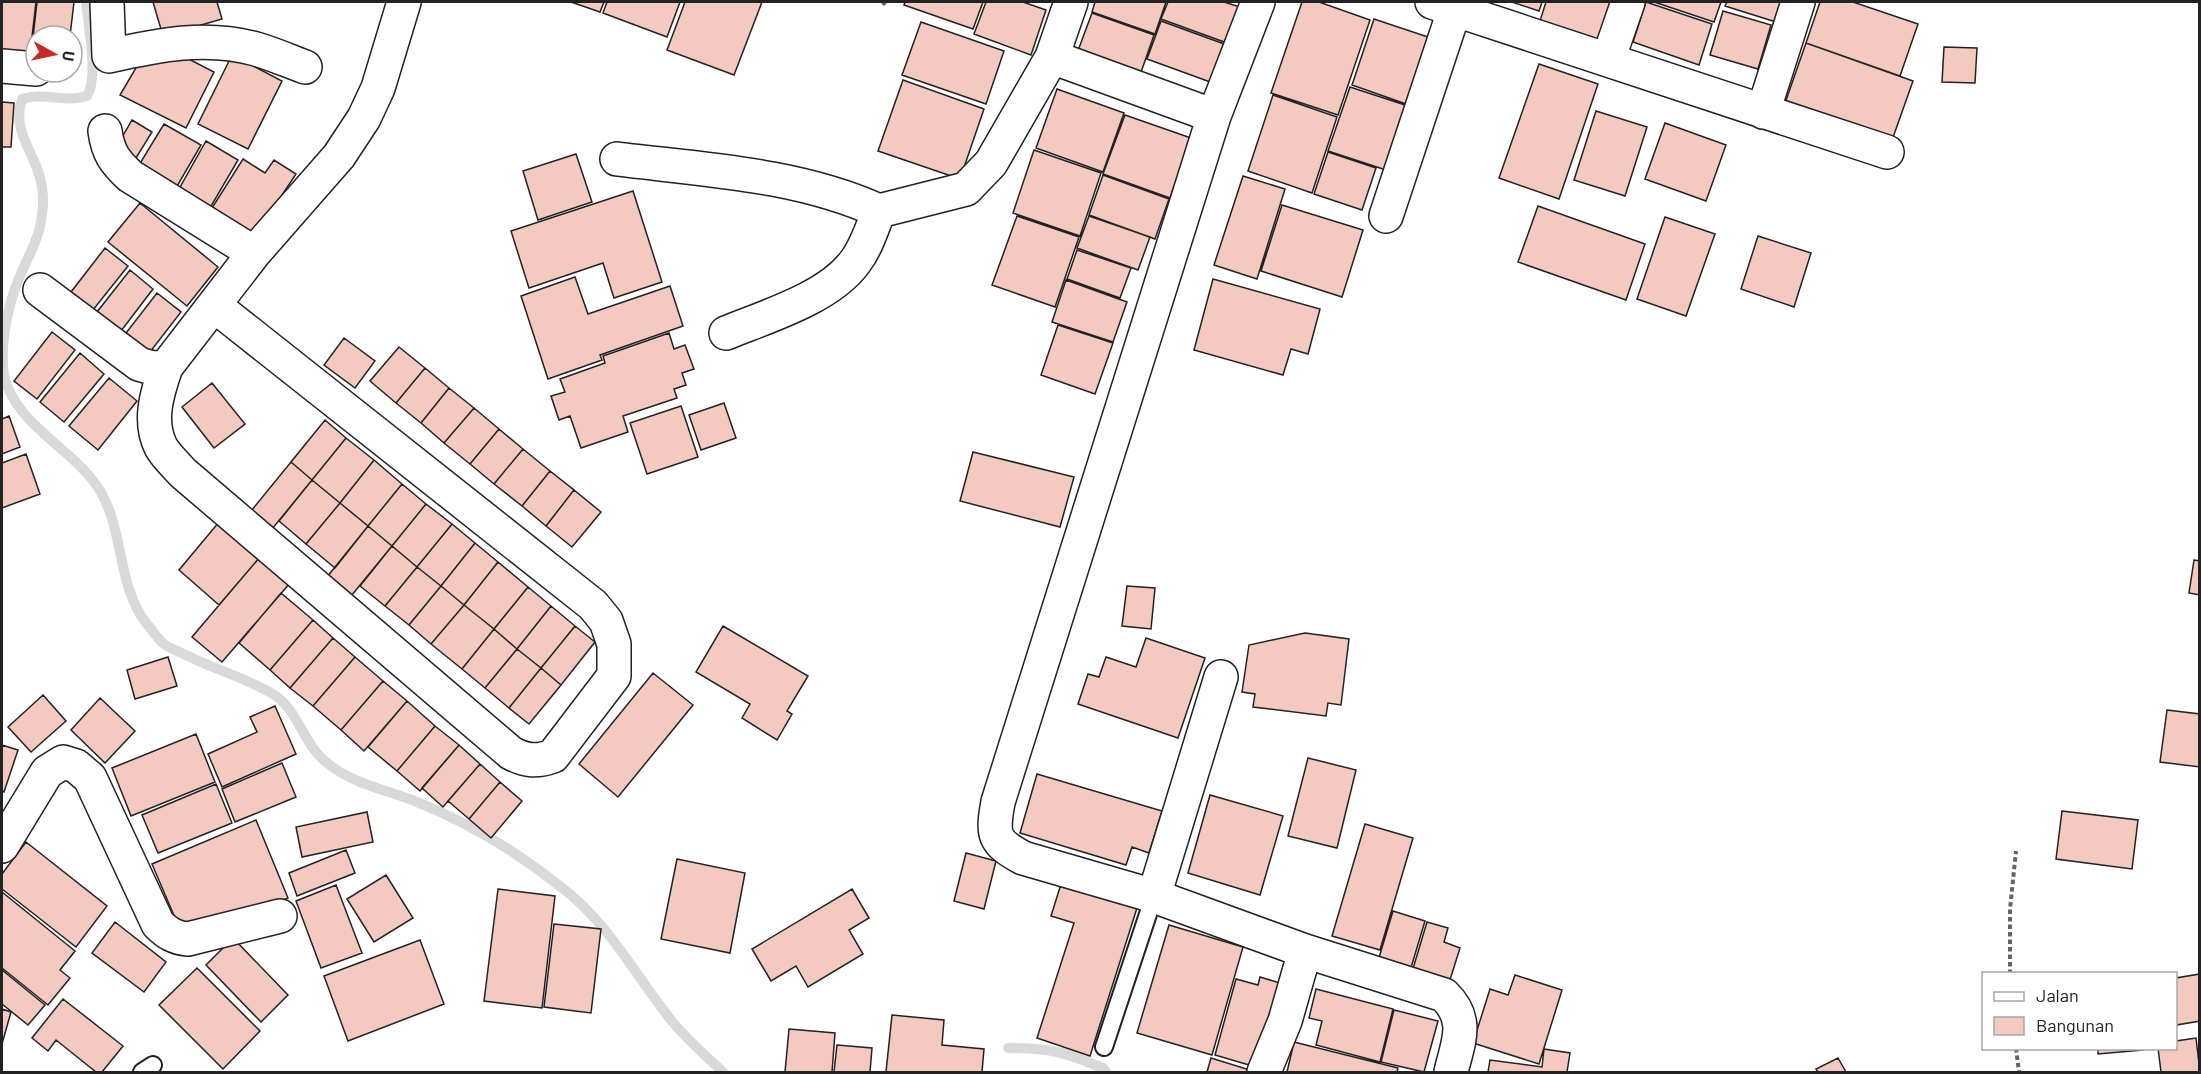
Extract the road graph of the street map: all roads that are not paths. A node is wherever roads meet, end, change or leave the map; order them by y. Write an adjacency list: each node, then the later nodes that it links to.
1 (107, 2): 11 (street)
2 (404, 2): 20 (street)
3 (1071, 2): 8 (street)
4 (1258, 2): 14 (street)
5 (1628, 2): 9 (street)
6 (1798, 2): 13 (street)
7 (1448, 4): 9 (street); 19 (street)
8 (1052, 57): 14 (street); 18 (street)
9 (1608, 60): 13 (street)
10 (2, 66): 12 (street)
11 (304, 67)
12 (24, 68)
13 (1763, 112): 16 (street)
14 (1214, 116): 27 (street)
15 (105, 131): 20 (street)
16 (1887, 152)
17 (617, 159): 18 (street)
18 (879, 212): 23 (street)
19 (1386, 216)
20 (254, 253): 22 (street)
21 (40, 290): 24 (street)
22 (215, 306): 24 (street); 24 (street)
23 (726, 333)
24 (166, 367)
25 (1221, 677): 27 (street)
26 (2, 846): 28 (street)
27 (1154, 896): 29 (street); 30 (lane)
28 (280, 916)
29 (1305, 951): 31 (street); 32 (street)
30 (1104, 1047)
31 (1264, 1072)
32 (1451, 1072)

